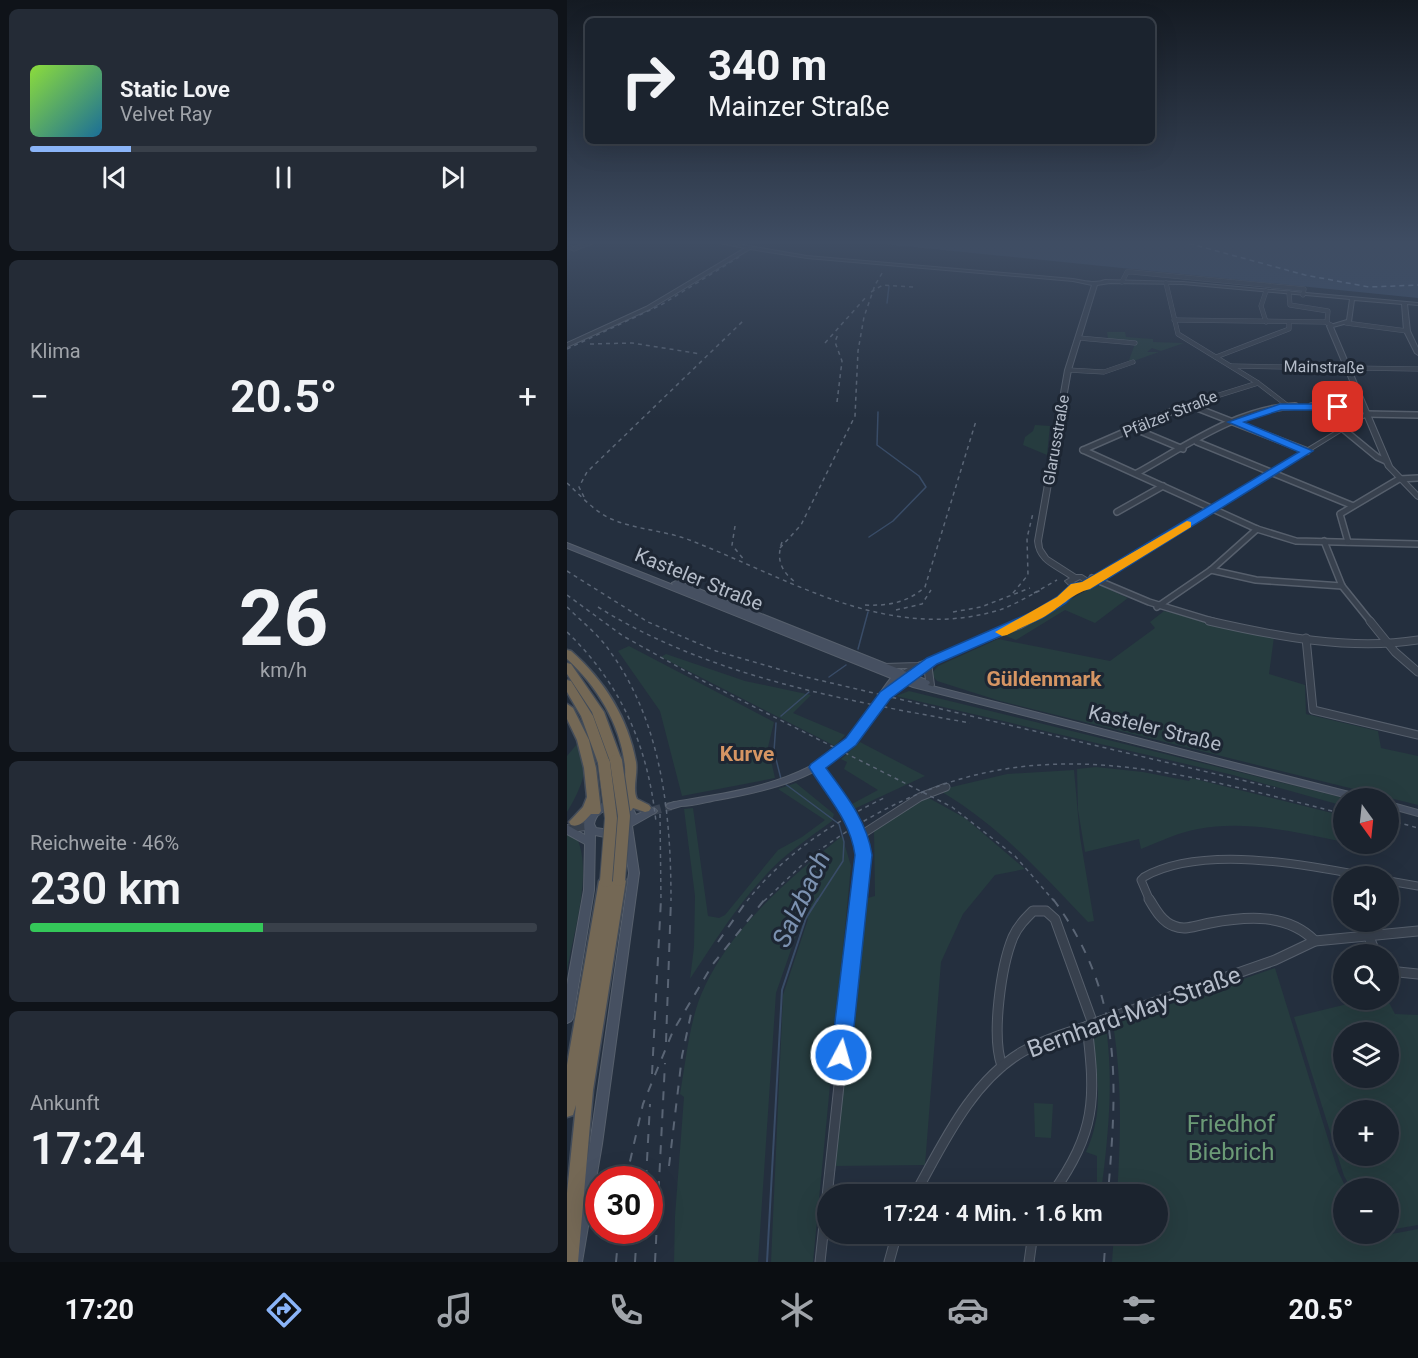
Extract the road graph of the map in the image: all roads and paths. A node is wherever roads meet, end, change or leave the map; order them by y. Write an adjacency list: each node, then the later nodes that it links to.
1 (663, 300): 18 (street)
2 (1088, 300): 16 (street, Glarusstraße)
3 (1169, 300): 10 (street)
4 (1263, 300): 11 (street)
5 (1290, 300): 14 (street)
6 (1351, 300): 13 (street)
7 (1371, 300): 8 (street)
8 (1404, 303): 9 (street); 15 (street)
9 (1418, 304)
10 (1174, 320): 11 (street); 20 (street)
11 (1266, 322): 12 (street)
12 (1289, 322): 14 (street); 20 (street)
13 (1348, 323): 14 (street); 15 (street)
14 (1330, 324): 23 (street)
15 (1407, 331): 19 (street)
16 (1079, 338): 17 (street); 25 (street, Glarusstraße)
17 (1135, 343)
18 (567, 345)
19 (1418, 353)
20 (1216, 357): 22 (street)
21 (1133, 362): 25 (street)
22 (1231, 366): 23 (street, Mainstraße); 26 (street)
23 (1347, 368): 24 (street, Mainstraße); 30 (street)
24 (1418, 369)
25 (1068, 370): 56 (street, Glarusstraße)
26 (1258, 383): 27 (street, Pfälzer Straße); 28 (street)
27 (1188, 404): 32 (street); 33 (street, Pfälzer Straße)
28 (1288, 406): 29 (street); 32 (street)
29 (1338, 407)
30 (1367, 414): 31 (street); 34 (street); 38 (street)
31 (1418, 415)
32 (1234, 422): 35 (street); 37 (street)
33 (1133, 428): 36 (street); 40 (street, Pfälzer Straße)
34 (1343, 429): 37 (street); 38 (street)
35 (1197, 442): 36 (street); 39 (street)
36 (1183, 449): 40 (street)
37 (1307, 451): 39 (street)
38 (1386, 461): 42 (street)
39 (1272, 472): 45 (street); 46 (street)
40 (1137, 473): 43 (street)
41 (1418, 478): 42 (street)
42 (1399, 479): 44 (street); 45 (street)
43 (1163, 486): 46 (street); 47 (street)
44 (1418, 496)
45 (1351, 505): 51 (street)
46 (1213, 508): 48 (street); 57 (street)
47 (1117, 512)
48 (1257, 529): 50 (street); 55 (street)
49 (567, 539): 54 (main road)
50 (1325, 542): 51 (street); 58 (street)
51 (1348, 542): 52 (street)
52 (1418, 544)
53 (567, 545): 54 (main road)
54 (581, 548): 67 (main road, Kasteler Straße)
55 (1211, 570): 58 (street); 60 (street)
56 (1074, 577): 57 (street); 59 (street)
57 (1090, 580): 59 (street); 60 (street)
58 (1342, 586): 63 (street)
59 (1075, 587): 65 (street)
60 (1157, 607): 61 (street)
61 (1306, 638): 63 (street); 75 (street)
62 (1418, 640): 63 (street)
63 (1390, 645): 68 (street)
64 (567, 653): 83 (highway)
65 (927, 664): 67 (street); 69 (street); 71 (street)
66 (567, 666): 76 (highway)
67 (882, 669): 69 (main road, Kasteler Straße); 72 (main road)
68 (1418, 672)
69 (903, 677): 71 (main road, Kasteler Straße); 72 (main road); 73 (main road, Kasteler Straße)
70 (567, 683): 76 (highway)
71 (930, 685): 73 (main road, Kasteler Straße)
72 (887, 692): 77 (main road)
73 (942, 692): 79 (main road, Kasteler Straße)
74 (567, 708): 81 (highway)
75 (1418, 735)
76 (610, 762): 90 (highway, bridge)
77 (817, 767): 80 (main road); 87 (street)
78 (946, 787): 87 (street)
79 (1333, 791)
80 (677, 804)
81 (593, 808): 83 (main road); 85 (highway); 86 (main road)
82 (1399, 808): 84 (main road)
83 (636, 812): 86 (main road); 108 (main road)
84 (1418, 813)
85 (569, 826): 86 (street); 88 (main road)
86 (590, 827): 88 (main road)
87 (861, 835): 109 (street)
88 (590, 842): 99 (main road)
89 (1333, 870): 95 (street)
90 (612, 880): 99 (highway); 107 (highway)
91 (1399, 883): 92 (street)
92 (1418, 886)
93 (1418, 932): 94 (street, Bernhard-May-Straße)
94 (1369, 937): 95 (street, Bernhard-May-Straße); 96 (street)
95 (1315, 940): 100 (street, Bernhard-May-Straße, bridge)
96 (1372, 944)
97 (1399, 972): 98 (street)
98 (1418, 974)
99 (575, 1019): 102 (highway)
100 (1092, 1025): 101 (street, Bernhard-May-Straße); 101 (street); 104 (street)
101 (1002, 1066): 103 (street, Bernhard-May-Straße)
102 (567, 1110)
103 (921, 1184)
104 (1059, 1184)
105 (894, 1244): 110 (street)
106 (1031, 1244): 111 (street)
107 (569, 1262)
108 (575, 1262)
109 (820, 1262)
110 (889, 1262)
111 (1029, 1262)

